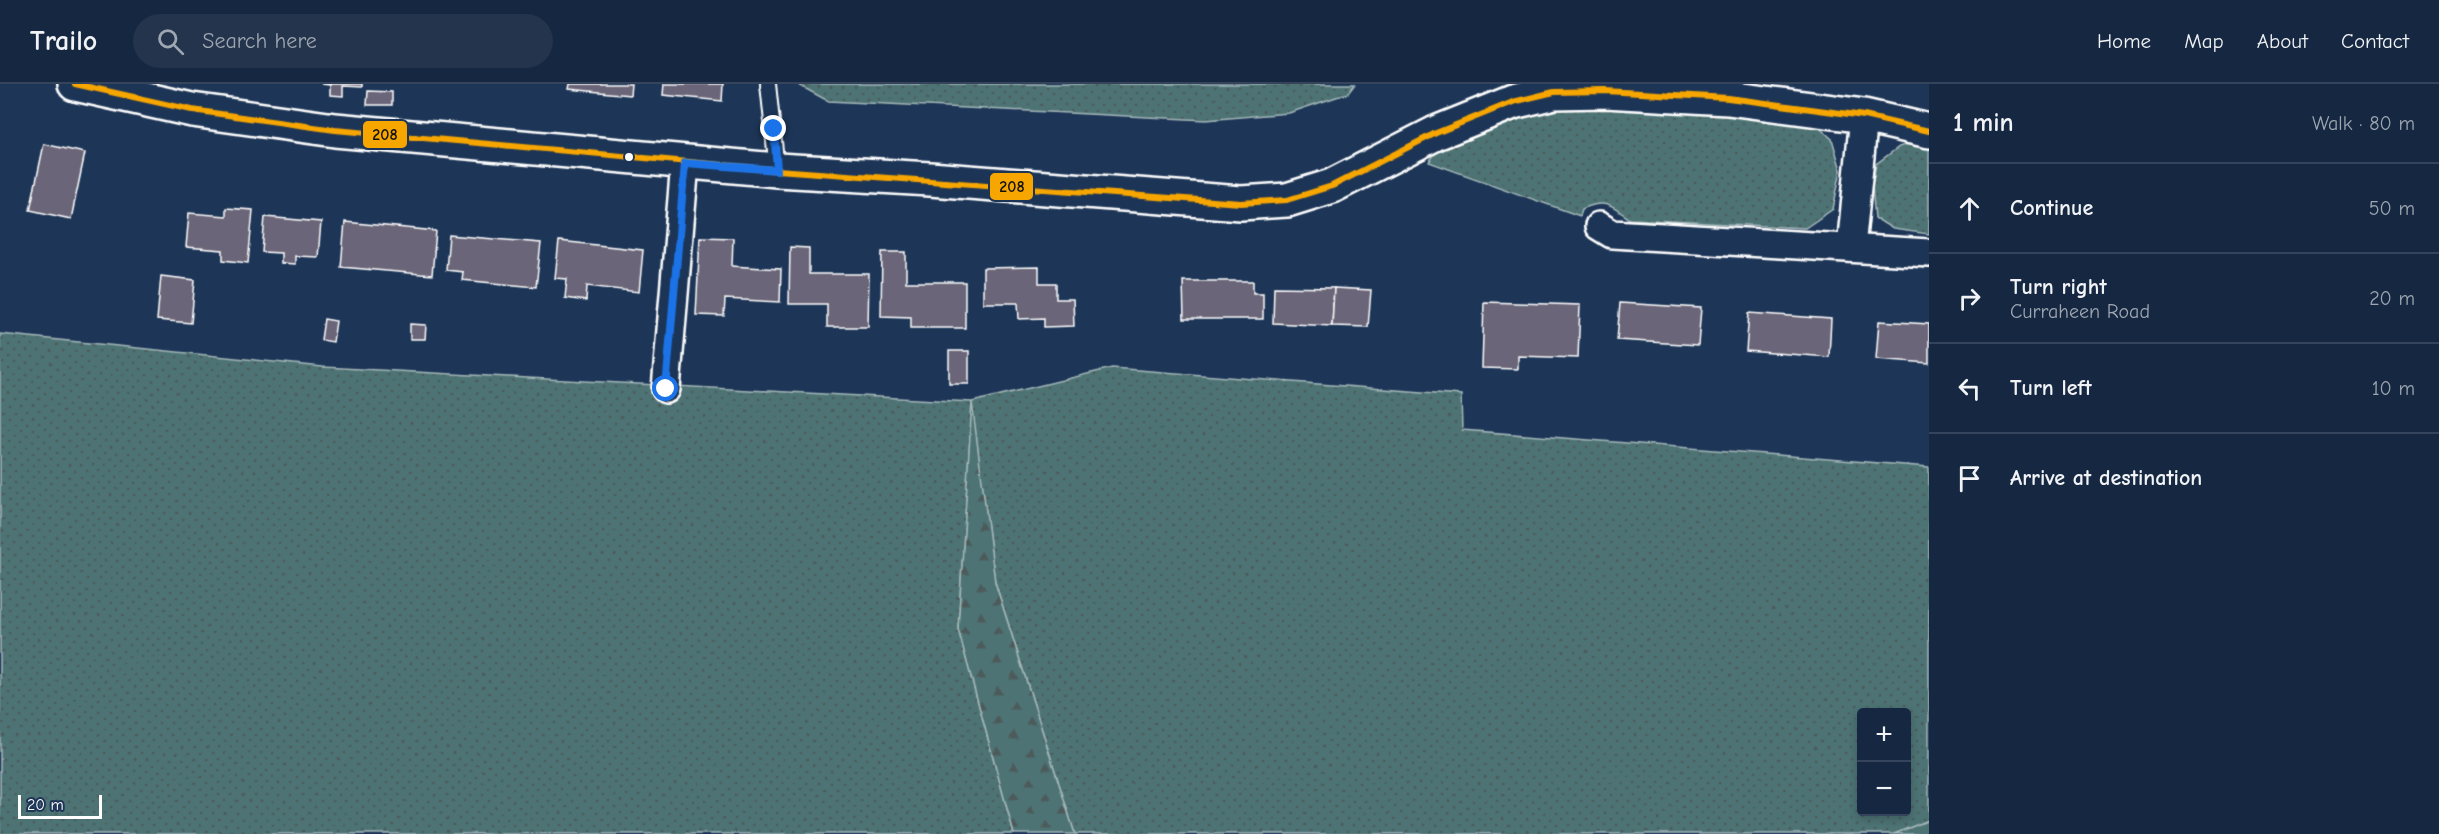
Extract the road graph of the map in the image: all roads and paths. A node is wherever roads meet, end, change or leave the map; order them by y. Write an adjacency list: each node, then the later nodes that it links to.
1 (75, 84): 5 (street)
2 (768, 84): 6 (lane)
3 (1863, 116): 4 (street); 6 (street); 8 (street)
4 (1929, 131)
5 (685, 163): 6 (street); 10 (street)
6 (777, 170)
7 (1599, 226): 8 (street)
8 (1851, 248): 9 (street)
9 (1929, 254)
10 (666, 389)

